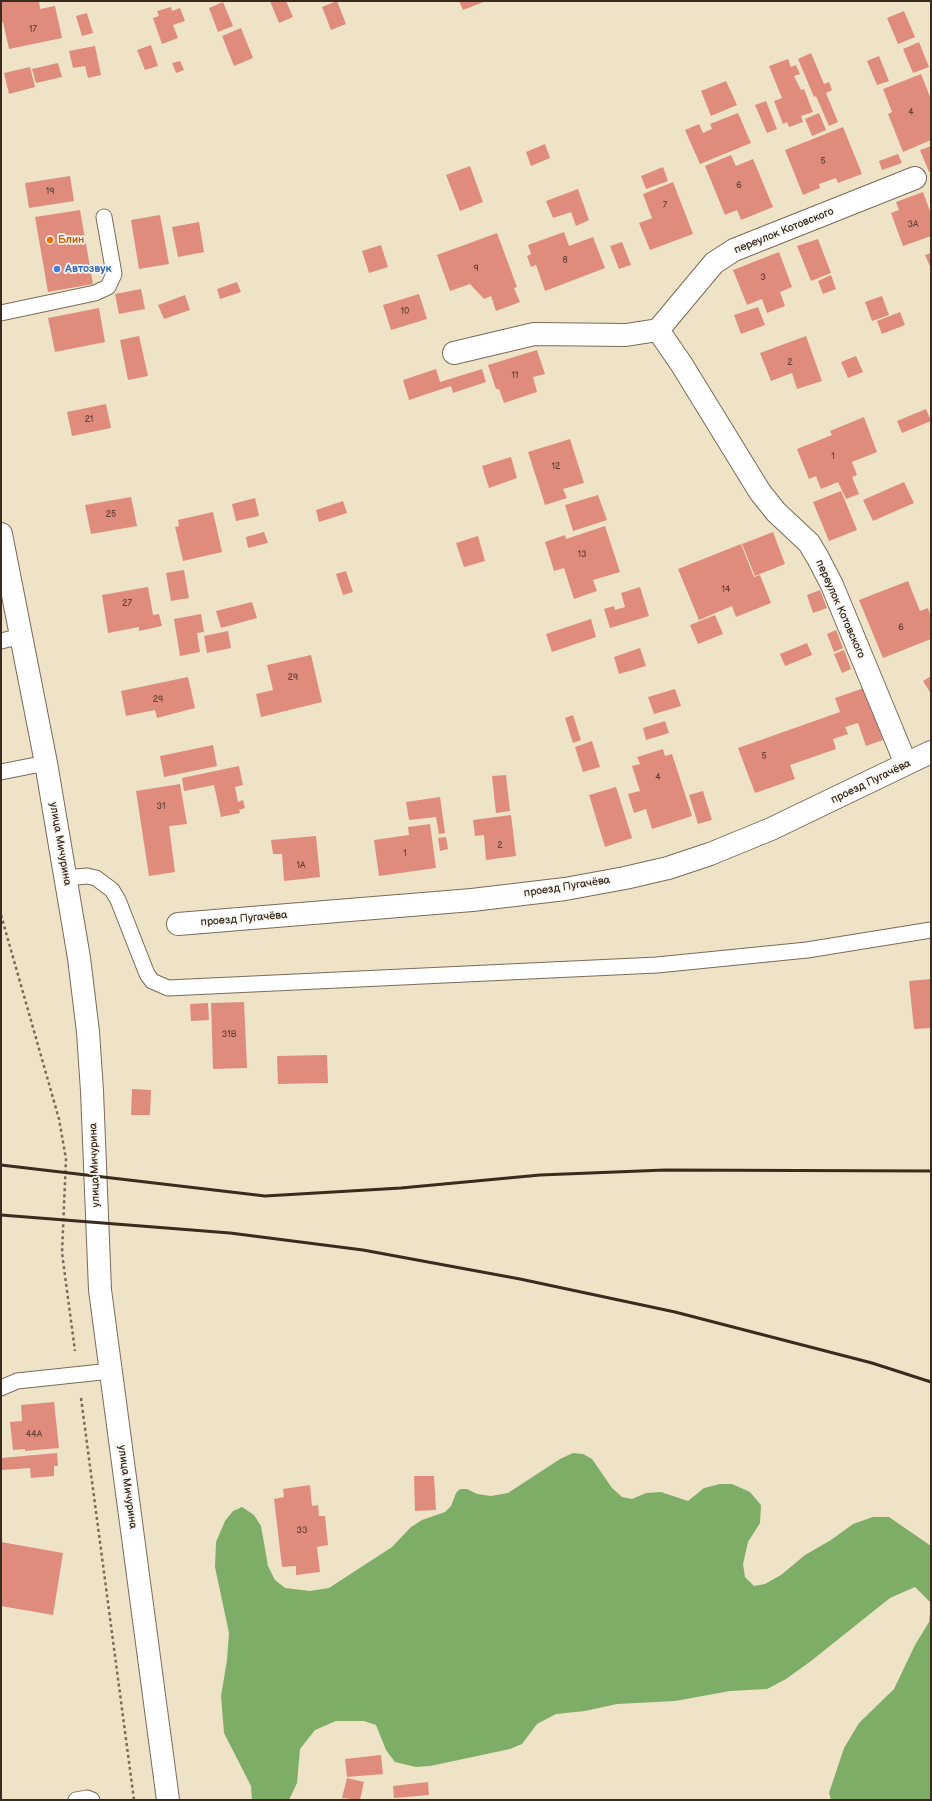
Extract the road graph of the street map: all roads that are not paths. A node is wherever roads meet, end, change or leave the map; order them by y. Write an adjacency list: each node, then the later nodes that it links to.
1 (914, 178): 4 (street, переулок Котовского)
2 (104, 217): 3 (lane)
3 (1, 313)
4 (658, 330): 5 (street); 10 (street, переулок Котовского)
5 (454, 353)
6 (1, 534): 7 (street, улица Мичурина)
7 (11, 638): 9 (street, улица Мичурина)
8 (931, 752): 10 (street, проезд Пугачёва)
9 (46, 763): 11 (lane); 12 (street, улица Мичурина)
10 (906, 764): 13 (street, проезд Пугачёва)
11 (1, 772)
12 (66, 878): 14 (lane); 15 (street, улица Мичурина)
13 (178, 924)
14 (931, 930)
15 (111, 1371): 16 (lane); 19 (street, улица Мичурина)
16 (1, 1388)
17 (76, 1800): 18 (lane)
18 (92, 1800)
19 (168, 1800)

